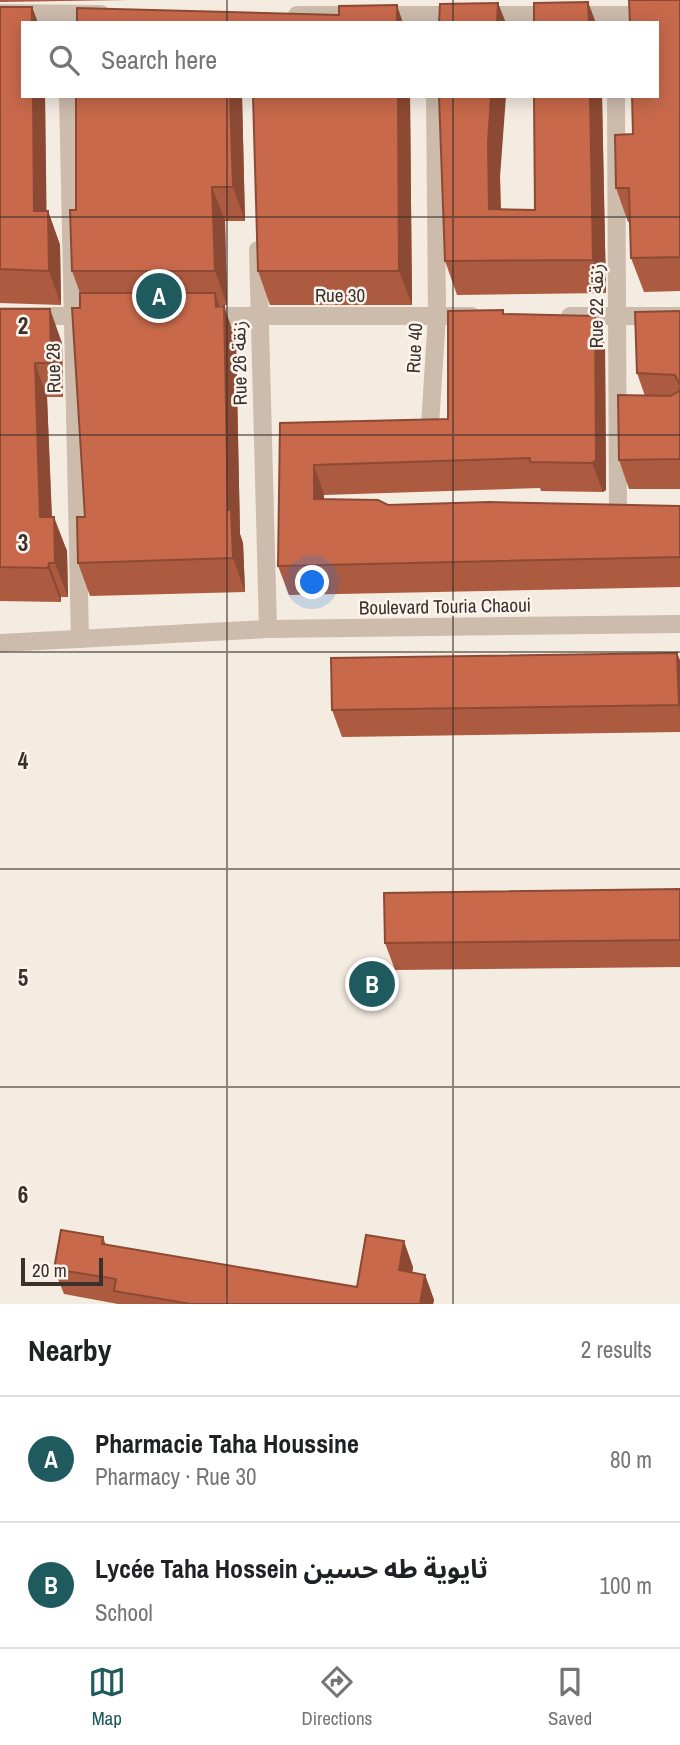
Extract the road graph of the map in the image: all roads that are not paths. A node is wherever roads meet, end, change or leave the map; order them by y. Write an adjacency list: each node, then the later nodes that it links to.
1 (0, 13): 5 (street)
2 (119, 14): 5 (street)
3 (277, 15): 6 (street)
4 (680, 15): 7 (street)
5 (66, 18)
6 (435, 19): 7 (street)
7 (615, 19)
8 (68, 98): 13 (street, Rue 28)
9 (435, 98): 17 (street, Rue 40)
10 (616, 98): 20 (street, Rue 22 زنقة)
11 (257, 234): 16 (street, Rue 26 زنقة)
12 (0, 316): 13 (street)
13 (73, 316): 14 (street); 28 (street, Rue 28)
14 (113, 316)
15 (193, 316): 16 (street, Rue 30)
16 (260, 316): 17 (street, Rue 30); 23 (street, Rue 26 زنقة)
17 (437, 316): 18 (street, Rue 30); 22 (street, Rue 40)
18 (492, 316)
19 (548, 316): 20 (street)
20 (617, 316): 21 (street); 25 (street, Rue 22 زنقة)
21 (680, 316)
22 (405, 440)
23 (261, 441): 24 (street); 27 (street, Rue 26 زنقة)
24 (287, 441)
25 (618, 515)
26 (680, 624): 27 (street, Boulevard Touria Chaoui)
27 (268, 629): 28 (street, Boulevard Touria Chaoui)
28 (80, 639): 29 (street, Boulevard Touria Chaoui)
29 (0, 643)

